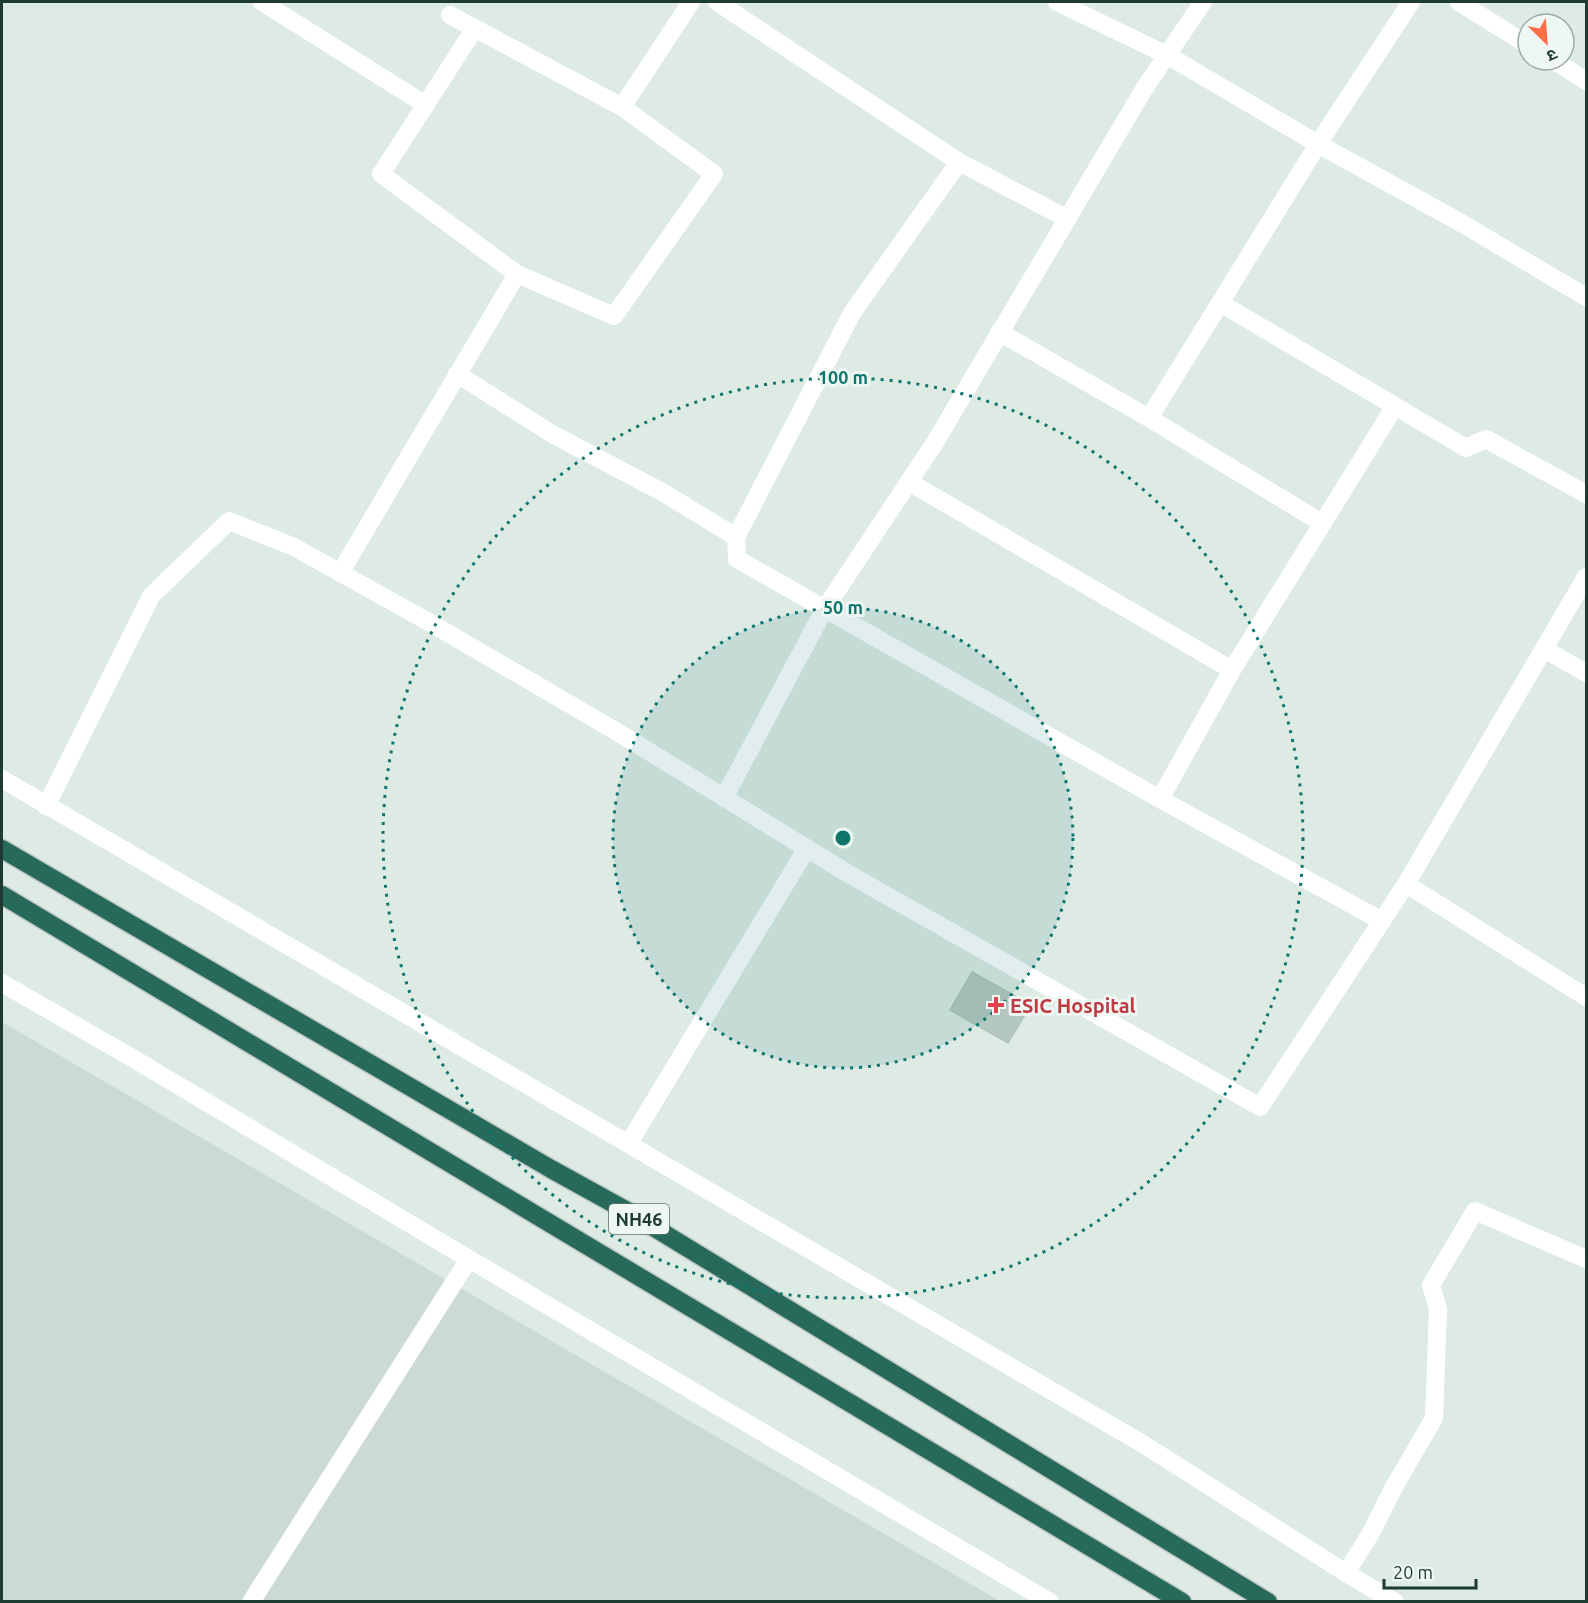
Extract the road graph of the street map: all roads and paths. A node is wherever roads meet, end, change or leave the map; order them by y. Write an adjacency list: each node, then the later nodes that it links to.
1 (262, 2): 14 (street)
2 (691, 2): 15 (street)
3 (717, 2): 17 (street)
4 (1057, 2): 11 (street)
5 (1203, 2): 11 (street)
6 (1411, 2): 16 (street)
7 (1459, 2): 10 (street)
8 (450, 15): 9 (street)
9 (474, 28): 14 (street); 15 (street)
10 (1516, 38)
11 (1167, 55): 16 (street); 18 (street)
12 (1572, 72): 13 (street)
13 (1587, 81)
14 (426, 105): 19 (street)
15 (622, 107): 19 (street)
16 (1318, 144): 20 (street); 21 (street)
17 (959, 162): 18 (street); 29 (street)
18 (1066, 218): 22 (street)
19 (517, 274): 23 (street)
20 (1587, 297)
21 (1220, 303): 24 (street); 25 (street)
22 (999, 333): 25 (street); 26 (street)
23 (457, 374): 29 (street); 30 (street)
24 (1395, 406): 27 (street); 28 (street)
25 (1149, 417): 28 (street)
26 (909, 482): 32 (street); 34 (street)
27 (1587, 494)
28 (1322, 523): 34 (street)
29 (736, 537): 32 (street)
30 (340, 573): 37 (street); 39 (street)
31 (1587, 577): 33 (street)
32 (824, 610): 37 (street); 38 (street)
33 (1544, 650): 35 (street); 42 (street)
34 (1232, 670): 38 (street)
35 (1587, 673)
36 (2, 779): 39 (street)
37 (724, 798): 40 (street)
38 (1160, 799): 44 (street)
39 (45, 806): 47 (street)
40 (807, 848): 44 (street); 47 (street)
41 (2, 849): 54 (highway, NH46)
42 (1406, 884): 44 (street); 46 (street)
43 (2, 895): 53 (highway, NH46)
44 (1382, 921)
45 (2, 983): 48 (street)
46 (1587, 997)
47 (629, 1143): 50 (street)
48 (469, 1259): 51 (street); 52 (street)
49 (1587, 1259): 50 (street)
50 (1346, 1572): 55 (street)
51 (251, 1602)
52 (1050, 1602)
53 (1182, 1602)
54 (1268, 1602)
55 (1395, 1602)

